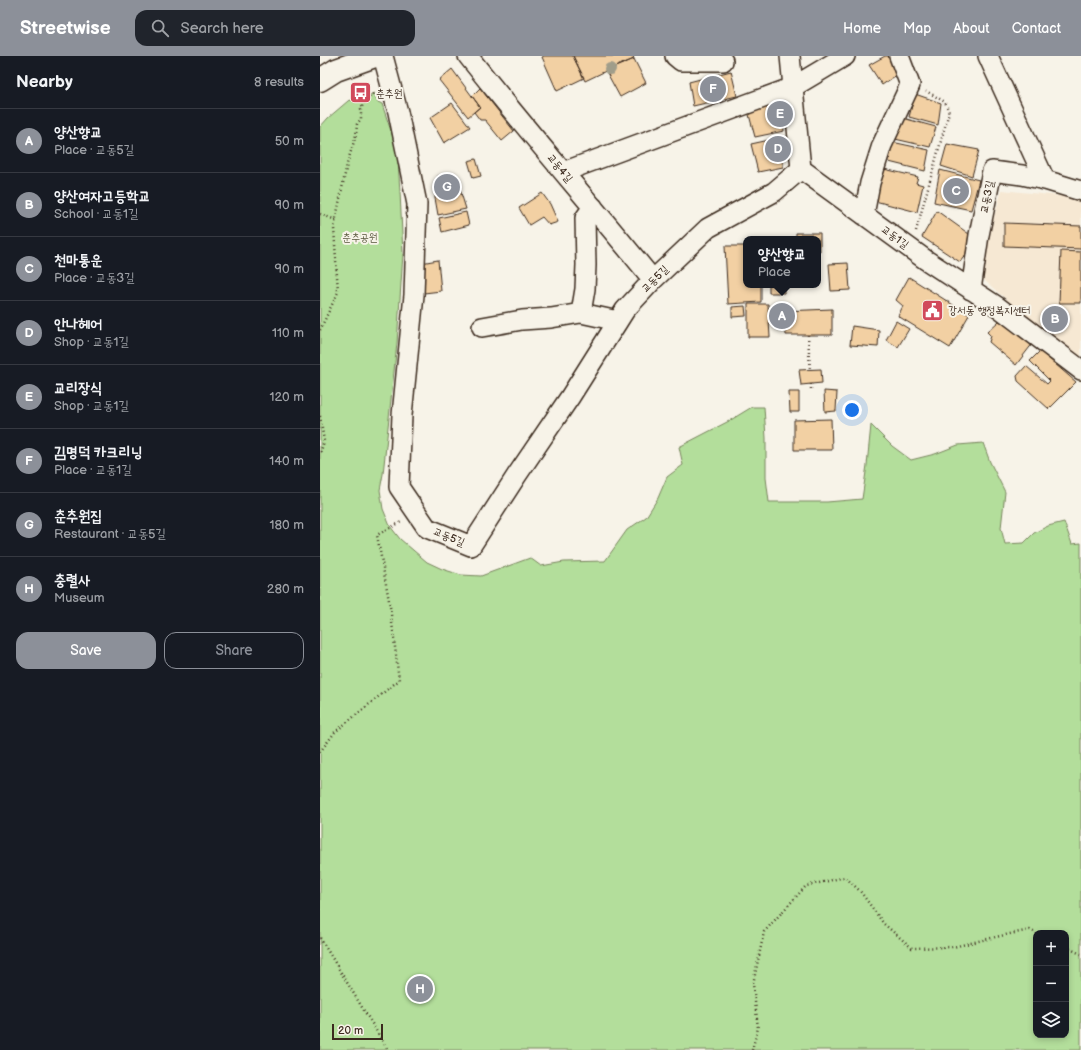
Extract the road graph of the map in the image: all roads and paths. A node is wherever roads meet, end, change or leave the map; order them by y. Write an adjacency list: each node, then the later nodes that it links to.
1 (375, 56): 10 (main road)
2 (383, 56): 36 (street, 교동5길)
3 (468, 56): 15 (street, 교동4길)
4 (675, 56): 9 (street)
5 (845, 56): 12 (street)
6 (899, 56): 11 (street)
7 (988, 56): 16 (street)
8 (789, 58): 12 (street)
9 (723, 61)
10 (320, 80)
11 (910, 85): 20 (street); 22 (path)
12 (793, 87): 14 (street); 15 (street)
13 (374, 93): 21 (path)
14 (801, 169): 20 (street, 교동1길); 23 (street, 교동5길)
15 (563, 172): 18 (street, 교동4길)
16 (1045, 180): 17 (street, 교동3길); 24 (street, 교동3길)
17 (1081, 191)
18 (593, 207): 23 (street, 교동4길); 25 (street)
19 (320, 214): 21 (path)
20 (864, 215): 24 (street, 교동1길)
21 (336, 220): 28 (path)
22 (915, 235)
23 (653, 280): 26 (street, 교동5길)
24 (971, 290): 31 (street, 교동1길)
25 (581, 313): 26 (street); 27 (street)
26 (618, 321): 36 (street, 교동5길)
27 (482, 326)
28 (320, 330)
29 (808, 335): 30 (path)
30 (810, 370)
31 (1081, 370)
32 (811, 384): 33 (path)
33 (812, 391)
34 (320, 416): 35 (path)
35 (320, 454)
36 (417, 514): 37 (path)
37 (320, 752)
38 (1033, 932): 43 (path)
39 (320, 938): 42 (path)
40 (1069, 948): 41 (path)
41 (1081, 954)
42 (388, 1050)
43 (752, 1050)

